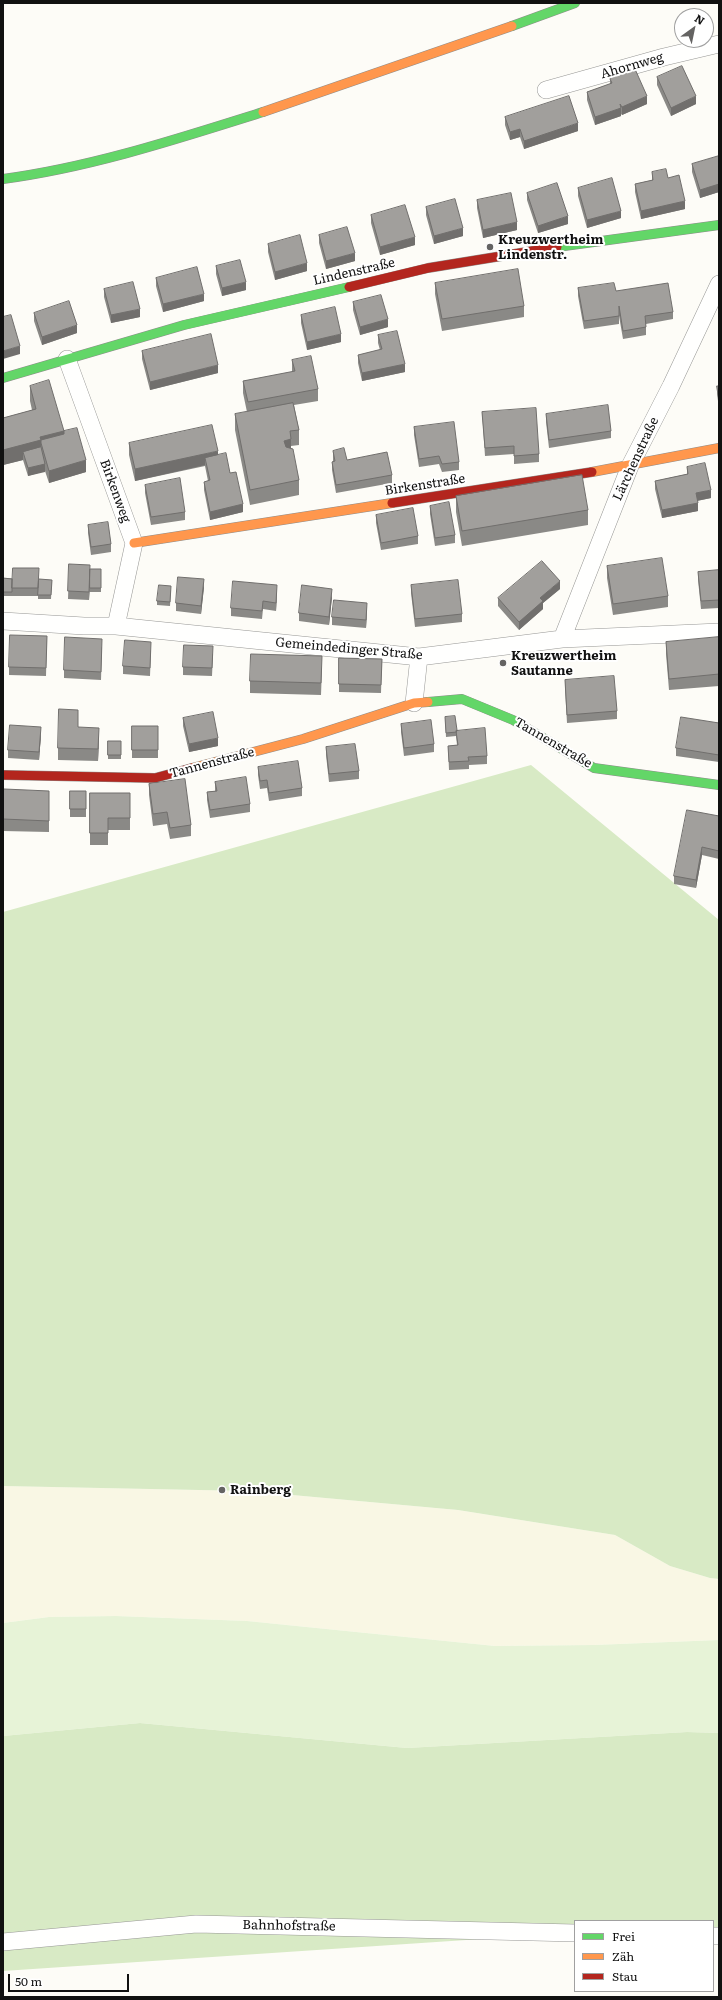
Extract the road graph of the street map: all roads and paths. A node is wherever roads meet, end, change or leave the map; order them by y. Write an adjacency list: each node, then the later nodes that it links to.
1 (575, 3): 4 (street)
2 (719, 44): 3 (street, Ahornweg)
3 (546, 90)
4 (3, 179)
5 (719, 225): 7 (street, Lindenstraße)
6 (719, 284): 10 (street, Lärchenstraße)
7 (67, 358): 8 (street, Lindenstraße); 11 (street, Birkenweg)
8 (3, 378)
9 (719, 448): 10 (street, Birkenstraße)
10 (630, 466): 11 (street, Birkenstraße); 15 (street, Lärchenstraße)
11 (134, 543): 13 (street)
12 (3, 621): 13 (street, Gemeindedinger Straße)
13 (116, 626): 16 (street, Gemeindedinger Straße)
14 (719, 632): 15 (street, Gemeindedinger Straße)
15 (562, 639): 16 (street, Gemeindedinger Straße)
16 (419, 657): 17 (street)
17 (414, 702): 18 (street, Tannenstraße); 19 (street, Tannenstraße)
18 (3, 775)
19 (719, 785)
20 (574, 1933): 21 (street, Bahnhofstraße)
21 (3, 1942)

